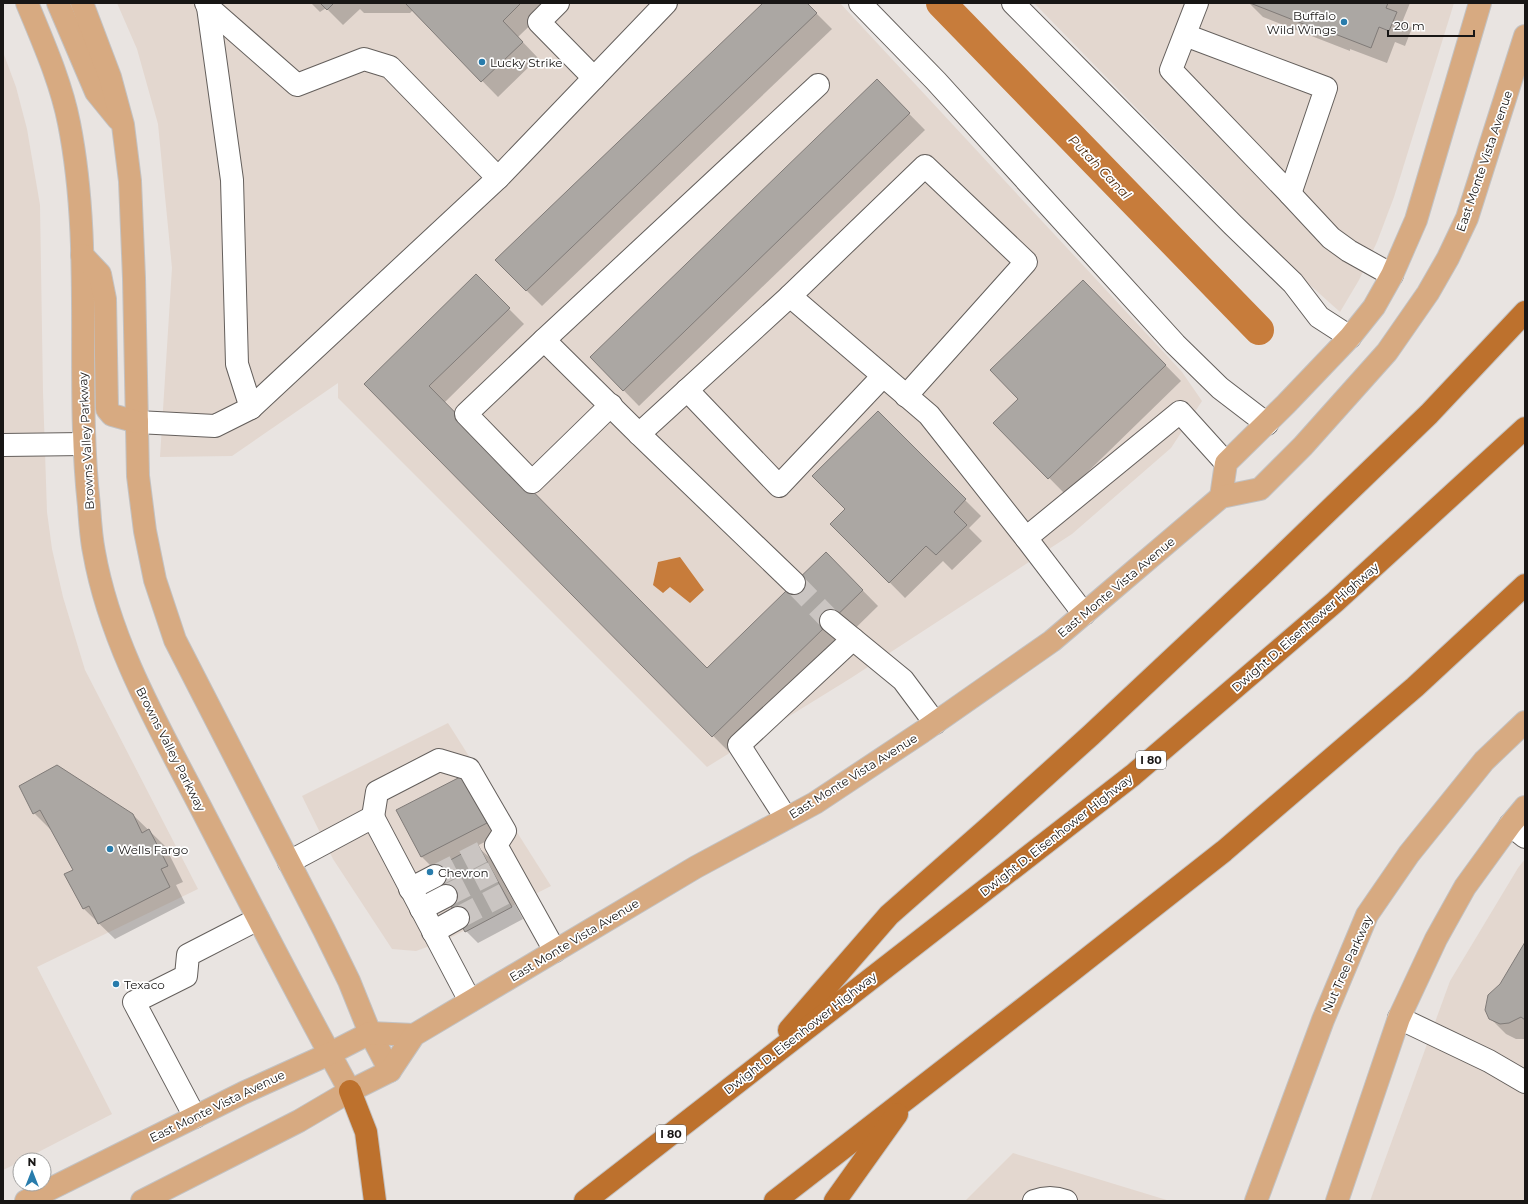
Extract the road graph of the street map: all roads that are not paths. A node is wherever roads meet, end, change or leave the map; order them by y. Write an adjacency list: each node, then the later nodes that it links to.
1 (27, 3): 18 (main road, Browns Valley Parkway)
2 (58, 3): 15 (main road)
3 (82, 3): 15 (main road)
4 (558, 3): 13 (lane)
5 (666, 3): 13 (lane)
6 (860, 3): 30 (lane)
7 (1013, 3): 22 (lane)
8 (1196, 3): 11 (lane)
9 (1480, 3): 19 (main road)
10 (207, 5): 16 (lane); 28 (lane)
11 (1184, 35): 17 (lane); 17 (lane)
12 (1525, 36): 36 (main road, East Monte Vista Avenue)
13 (594, 78): 16 (lane)
14 (818, 84): 23 (lane)
15 (123, 125): 29 (main road)
16 (498, 178): 28 (lane)
17 (1290, 194): 19 (lane)
18 (82, 255): 29 (main road); 33 (main road, Browns Valley Parkway)
19 (1392, 275): 22 (main road)
20 (790, 296): 24 (lane); 25 (lane); 26 (lane)
21 (1525, 312): 63 (highway)
22 (1350, 337): 30 (main road)
23 (544, 340): 27 (lane); 27 (lane)
24 (883, 376): 25 (lane); 26 (lane)
25 (687, 390): 32 (lane)
26 (906, 396): 37 (lane)
27 (610, 405): 32 (lane)
28 (251, 408): 29 (lane)
29 (137, 422): 49 (main road)
30 (1267, 424): 35 (main road)
31 (1525, 428): 63 (highway, Dwight D. Eisenhower Highway / I 80)
32 (639, 434): 38 (lane)
33 (84, 444): 34 (lane); 55 (main road, Browns Valley Parkway)
34 (3, 445)
35 (1226, 463): 36 (main road); 37 (lane)
36 (1221, 497): 40 (main road, East Monte Vista Avenue)
37 (1026, 538): 40 (lane)
38 (794, 583)
39 (1525, 585): 67 (highway)
40 (1084, 614): 43 (main road, East Monte Vista Avenue)
41 (831, 621): 42 (lane)
42 (853, 639): 43 (lane); 47 (lane)
43 (935, 722): 47 (main road, East Monte Vista Avenue)
44 (1525, 722): 77 (main road, Nut Tree Parkway)
45 (1525, 807): 48 (main road)
46 (373, 817): 49 (lane); 51 (lane); 57 (lane)
47 (786, 818): 57 (main road, East Monte Vista Avenue)
48 (1518, 831): 59 (main road)
49 (289, 862): 60 (main road)
50 (435, 876): 51 (lane)
51 (410, 889): 53 (lane)
52 (446, 896): 53 (lane)
53 (420, 909): 56 (lane)
54 (458, 918): 56 (lane)
55 (258, 919): 62 (main road, Browns Valley Parkway); 68 (lane)
56 (433, 932): 58 (lane)
57 (555, 951): 58 (main road, East Monte Vista Avenue)
58 (470, 1001): 61 (main road, East Monte Vista Avenue)
59 (1399, 1018): 65 (lane); 78 (main road)
60 (370, 1033): 61 (main road, East Monte Vista Avenue); 62 (main road, East Monte Vista Avenue); 64 (main road)
61 (414, 1035): 64 (main road, East Monte Vista Avenue)
62 (329, 1054): 66 (main road, Browns Valley Parkway); 68 (main road, East Monte Vista Avenue)
63 (757, 1067): 72 (highway, Dwight D. Eisenhower Highway / I 80)
64 (390, 1071): 66 (main road, East Monte Vista Avenue)
65 (1525, 1082)
66 (350, 1091): 70 (main road, East Monte Vista Avenue); 71 (highway)
67 (911, 1094): 73 (highway); 74 (highway)
68 (194, 1117): 69 (main road, East Monte Vista Avenue)
69 (26, 1201)
70 (142, 1201)
71 (375, 1201)
72 (585, 1201)
73 (775, 1201)
74 (835, 1201)
75 (1034, 1201): 76 (lane)
76 (1066, 1201)
77 (1256, 1201)
78 (1338, 1201)

